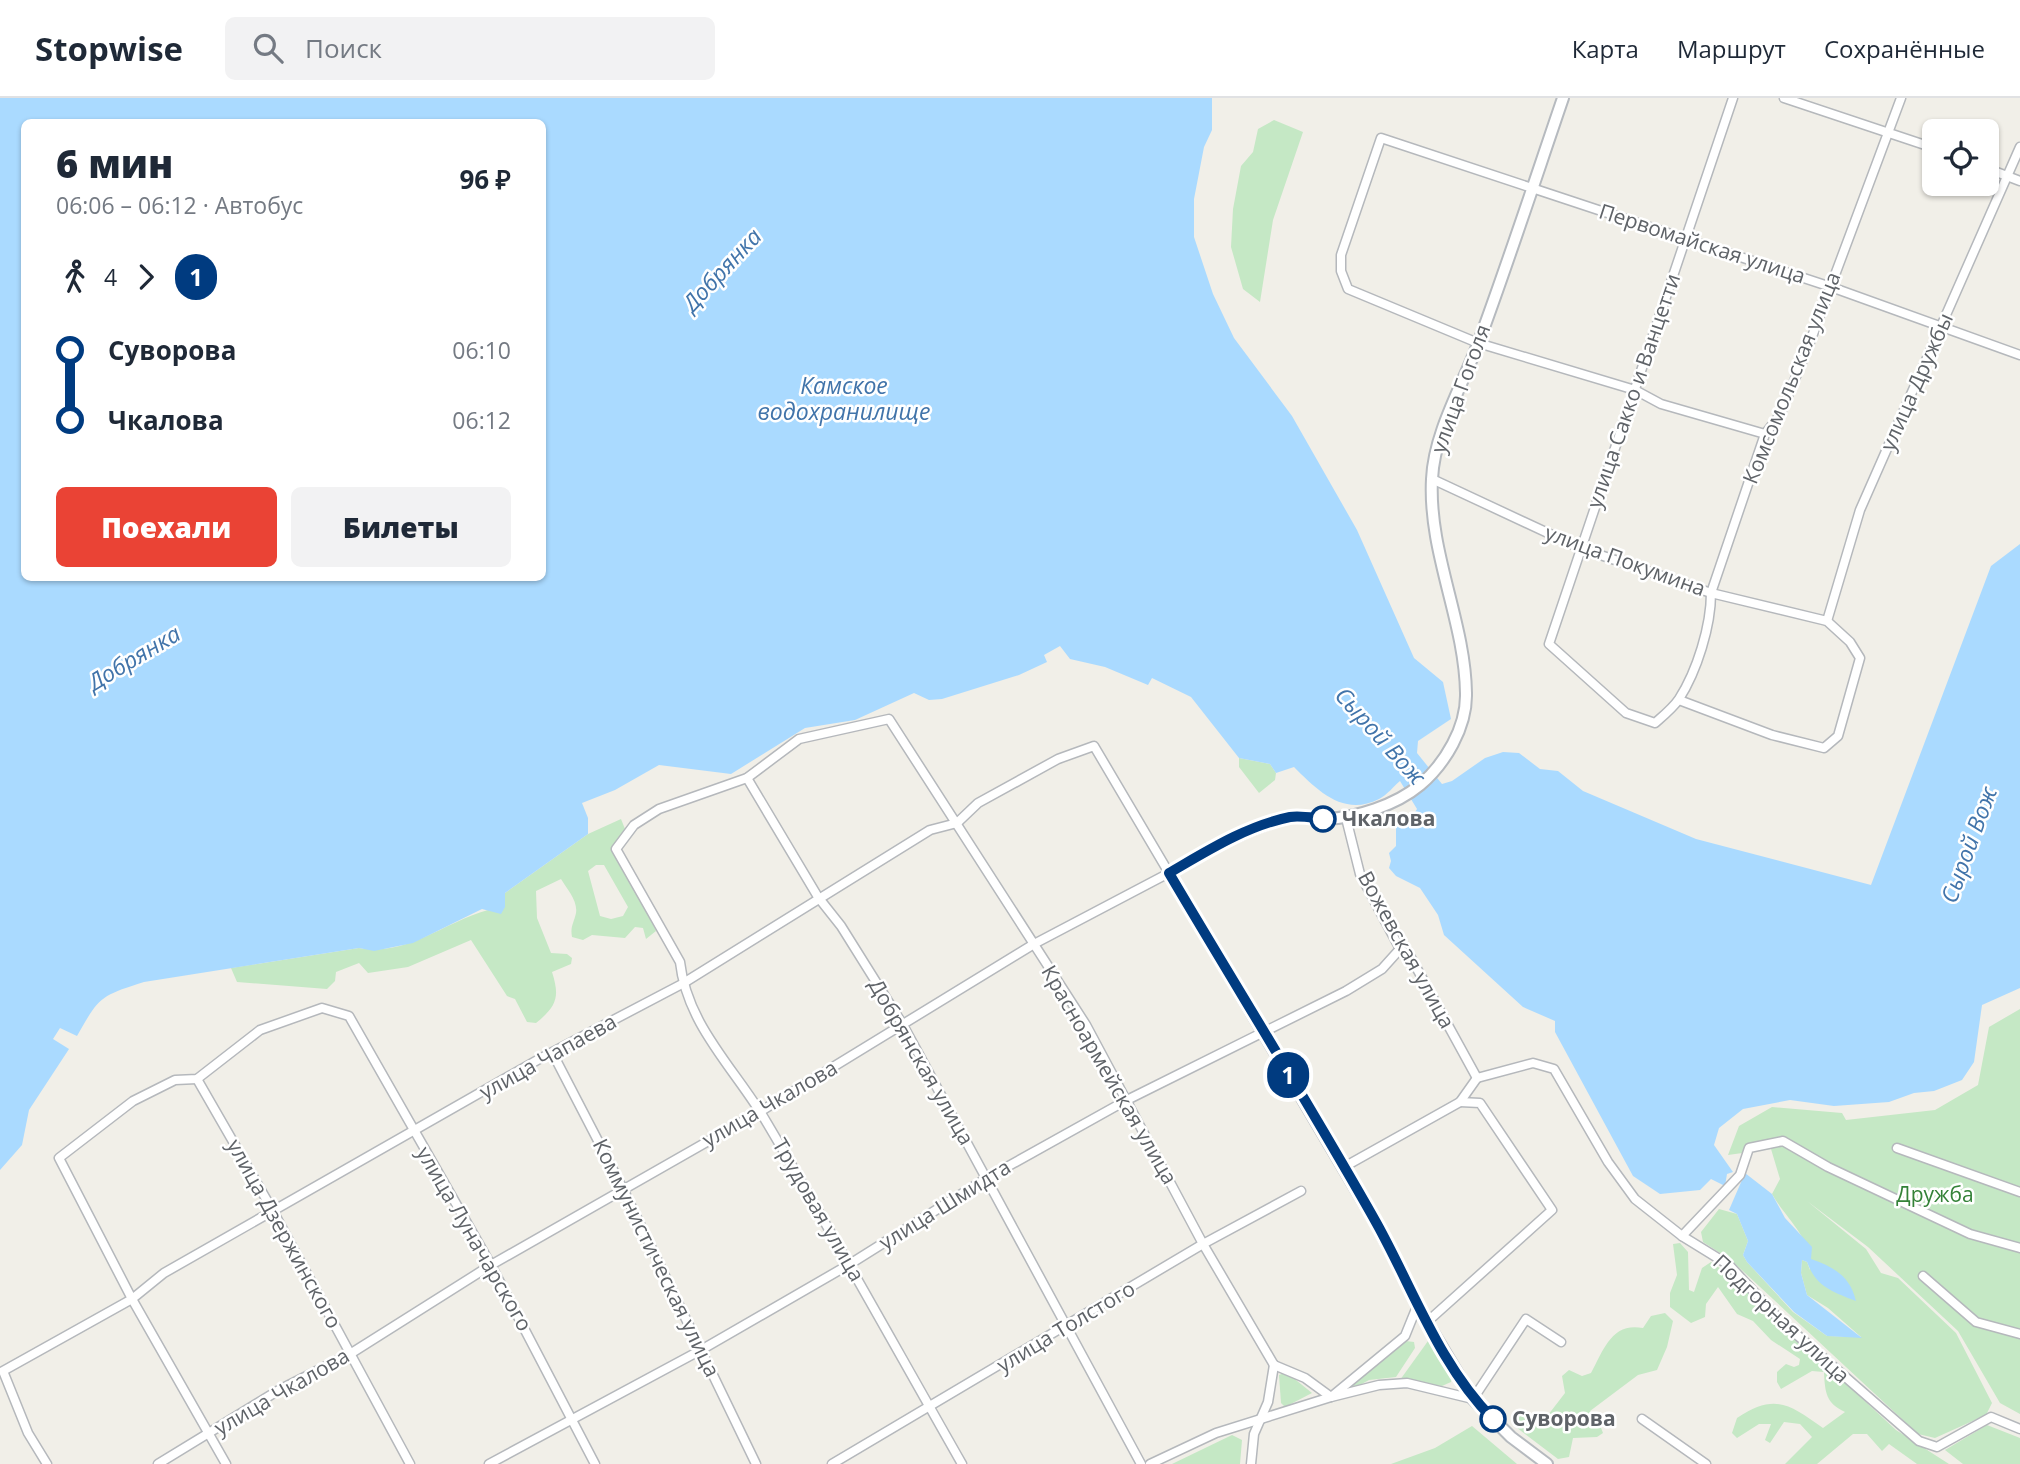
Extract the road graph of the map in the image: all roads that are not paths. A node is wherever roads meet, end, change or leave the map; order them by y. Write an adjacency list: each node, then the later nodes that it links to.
1 (1563, 98): 11 (main road, улица Гоголя)
2 (1733, 98): 12 (street, улица Сакко и Ванцетти)
3 (1784, 98): 5 (street)
4 (1901, 98): 5 (street, Комсомольская улица)
5 (1890, 132): 6 (street); 13 (street, Комсомольская улица)
6 (1922, 144)
7 (2020, 147): 9 (street, улица Дружбы)
8 (1999, 173): 9 (street)
9 (2008, 176): 10 (street); 14 (street, улица Дружбы)
10 (2020, 181)
11 (1532, 187): 12 (street, Первомайская улица); 15 (main road, улица Гоголя); 15 (street, Первомайская улица)
12 (1687, 240): 13 (street, Первомайская улица); 17 (street, улица Сакко и Ванцетти)
13 (1831, 287): 14 (street, Первомайская улица); 18 (street, Комсомольская улица)
14 (1942, 327): 16 (street, Первомайская улица); 22 (street, улица Дружбы)
15 (1478, 343): 17 (street); 19 (main road, улица Гоголя)
16 (2020, 355)
17 (1635, 390): 18 (street); 20 (street, улица Сакко и Ванцетти)
18 (1766, 433): 21 (street, Комсомольская улица)
19 (1432, 479): 20 (street, улица Покумина); 25 (main road, улица Гоголя)
20 (1580, 548): 21 (street, улица Покумина); 23 (street, улица Сакко и Ванцетти)
21 (1711, 593): 22 (street, улица Покумина); 23 (street, Комсомольская улица)
22 (1827, 621): 23 (street)
23 (1679, 700)
24 (747, 778): 27 (street, Красноармейская улица); 29 (street, Добрянская улица); 32 (street, Трудовая улица)
25 (1401, 798): 26 (main road, улица Чкалова)
26 (1346, 818): 28 (main road, улица Чкалова); 31 (street, Вожевская улица)
27 (957, 823): 28 (street, улица Чапаева); 29 (street, улица Чапаева); 30 (street, Красноармейская улица)
28 (1169, 873): 30 (street, улица Чкалова); 34 (main road)
29 (818, 897): 32 (street, улица Чапаева); 33 (street, Добрянская улица)
30 (1034, 944): 33 (street, улица Чкалова); 38 (street, Красноармейская улица)
31 (1400, 949): 34 (street, улица Шмидта); 36 (street, Вожевская улица)
32 (682, 984): 35 (street, улица Чапаева); 40 (street, Трудовая улица)
33 (903, 1025): 40 (street, улица Чкалова); 44 (street, Добрянская улица)
34 (1261, 1031): 38 (street, улица Шмидта); 43 (main road)
35 (553, 1054): 41 (street, улица Чапаева); 45 (street, Коммунистическая улица)
36 (1477, 1078): 39 (street); 49 (street, Подгорная улица)
37 (197, 1079): 41 (street, улица Луначарского); 48 (street, улица Дзержинского); 55 (street)
38 (1127, 1100): 44 (street, улица Шмидта); 50 (street, Красноармейская улица)
39 (1461, 1102): 43 (street); 57 (street)
40 (761, 1111): 45 (street, улица Чкалова); 52 (street, Трудовая улица)
41 (413, 1132): 48 (street, улица Чапаева); 53 (street, улица Луначарского)
42 (1897, 1148): 47 (street)
43 (1343, 1167): 56 (main road)
44 (987, 1178): 52 (street, улица Шмидта); 58 (street, Добрянская улица)
45 (623, 1189): 53 (street, улица Чкалова); 61 (street, Коммунистическая улица)
46 (1301, 1191): 50 (street, улица Толстого)
47 (2020, 1192)
48 (273, 1211): 55 (street, улица Чапаева); 62 (street, улица Дзержинского)
49 (1682, 1236): 51 (street); 70 (street, Подгорная улица)
50 (1203, 1244): 58 (street, улица Толстого); 63 (street, Красноармейская улица)
51 (2020, 1248)
52 (850, 1264): 61 (street, улица Шмидта); 66 (street, Трудовая улица)
53 (491, 1265): 62 (street, улица Чкалова); 67 (street, улица Луначарского)
54 (1923, 1276): 59 (street)
55 (132, 1299): 71 (street); 72 (street, улица Чапаева)
56 (1418, 1304): 57 (main road); 64 (street)
57 (1427, 1322): 65 (main road)
58 (1067, 1327): 66 (street, улица Толстого); 81 (street, Добрянская улица)
59 (2020, 1334)
60 (1561, 1342): 65 (street)
61 (701, 1350): 67 (street, улица Шмидта); 78 (street, Коммунистическая улица)
62 (350, 1354): 71 (street, улица Чкалова); 75 (street, улица Дзержинского)
63 (1274, 1365): 64 (street); 69 (street)
64 (1331, 1396): 65 (street); 69 (street)
65 (1473, 1399): 84 (main road)
66 (929, 1407): 79 (street, улица Толстого); 80 (street, Трудовая улица)
67 (573, 1418): 76 (street, улица Шмидта); 77 (street, улица Луначарского)
68 (1642, 1419): 85 (street)
69 (1258, 1421): 82 (street); 83 (street)
70 (2020, 1429)
71 (209, 1434): 73 (street, улица Чкалова); 74 (street)
72 (47, 1464)
73 (158, 1464)
74 (226, 1464)
75 (410, 1464)
76 (489, 1464)
77 (595, 1464)
78 (756, 1464)
79 (832, 1464)
80 (962, 1464)
81 (1141, 1464)
82 (1150, 1464)
83 (1251, 1464)
84 (1547, 1464)
85 (1706, 1464)

